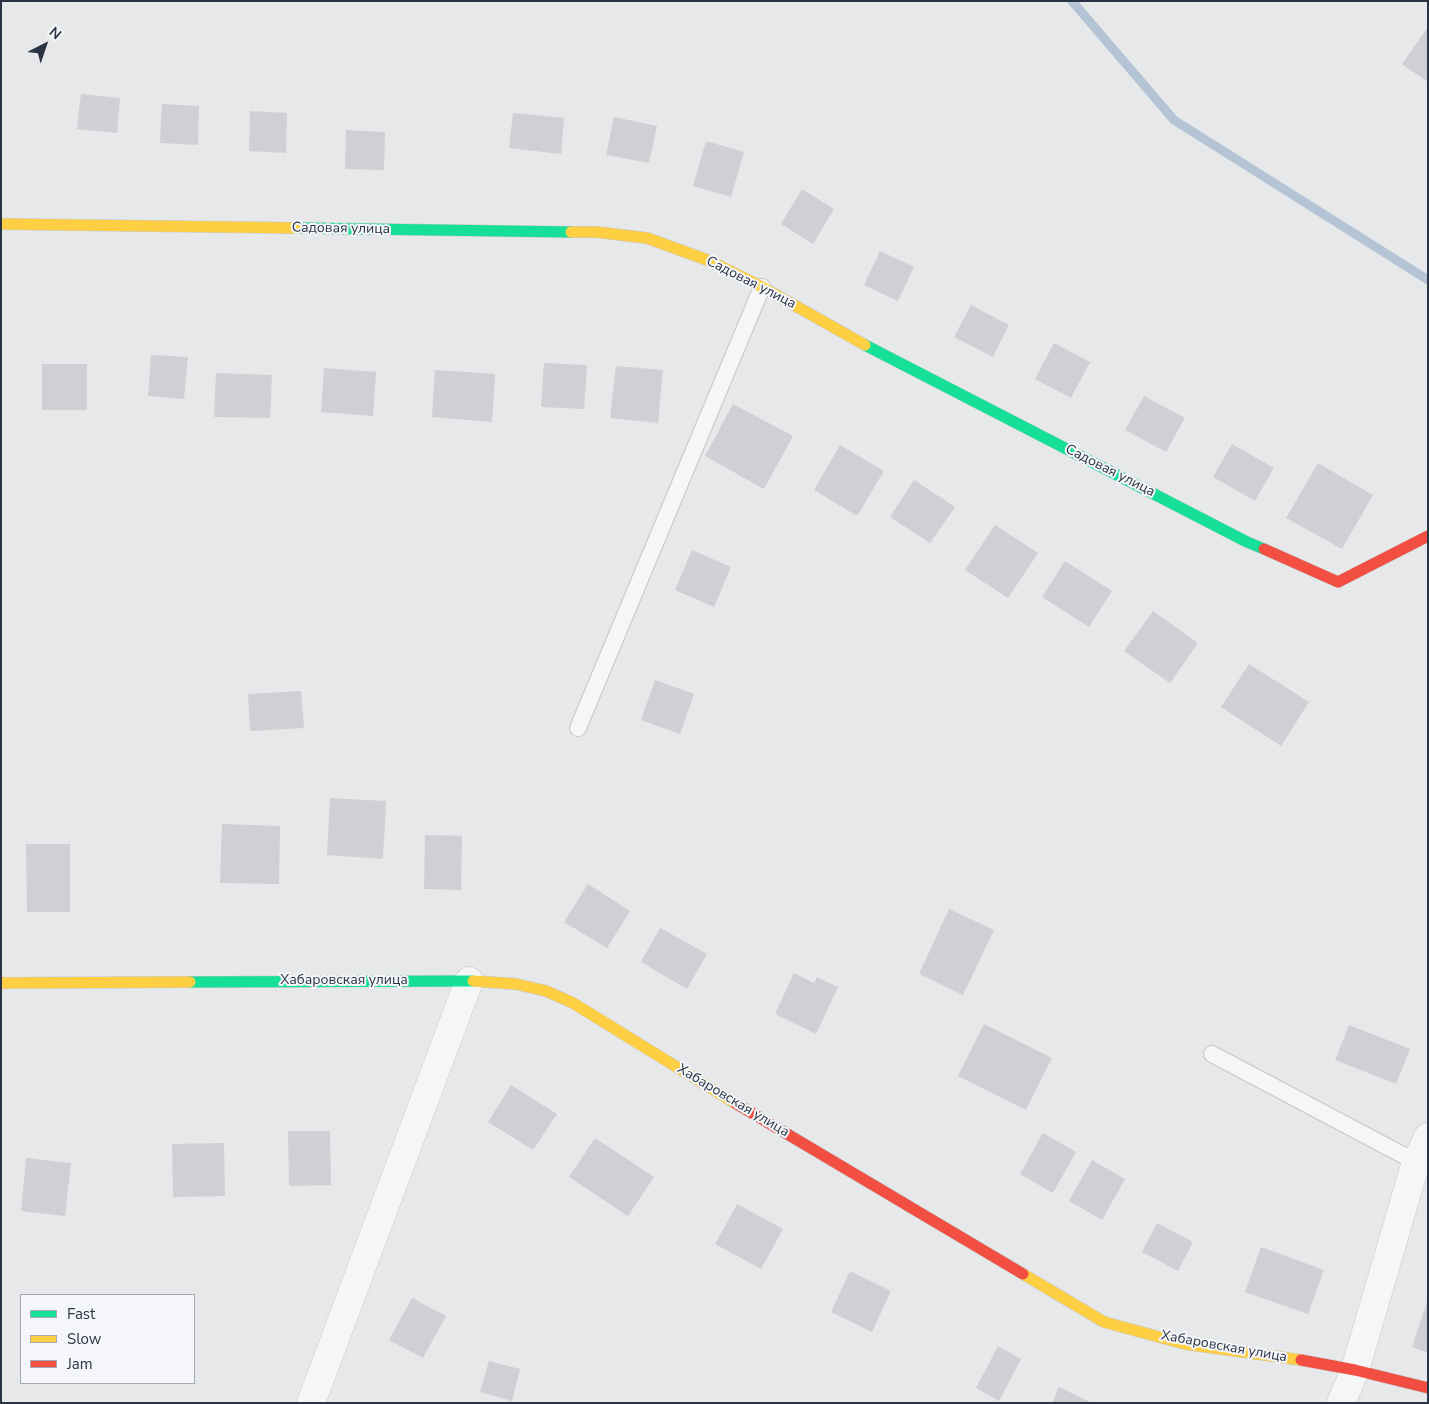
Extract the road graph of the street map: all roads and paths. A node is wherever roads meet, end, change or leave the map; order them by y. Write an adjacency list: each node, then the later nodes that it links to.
1 (1, 224): 2 (street, Садовая улица)
2 (762, 287): 3 (street, Садовая улица); 4 (lane)
3 (1428, 536)
4 (578, 728)
5 (469, 981): 6 (street, Хабаровская улица); 10 (street, Хабаровская улица); 12 (street)
6 (1, 983)
7 (1212, 1054): 9 (lane)
8 (1428, 1137): 9 (street)
9 (1416, 1162): 10 (street)
10 (1355, 1370): 11 (street, Хабаровская улица); 13 (street)
11 (1428, 1388)
12 (311, 1403)
13 (1341, 1403)

